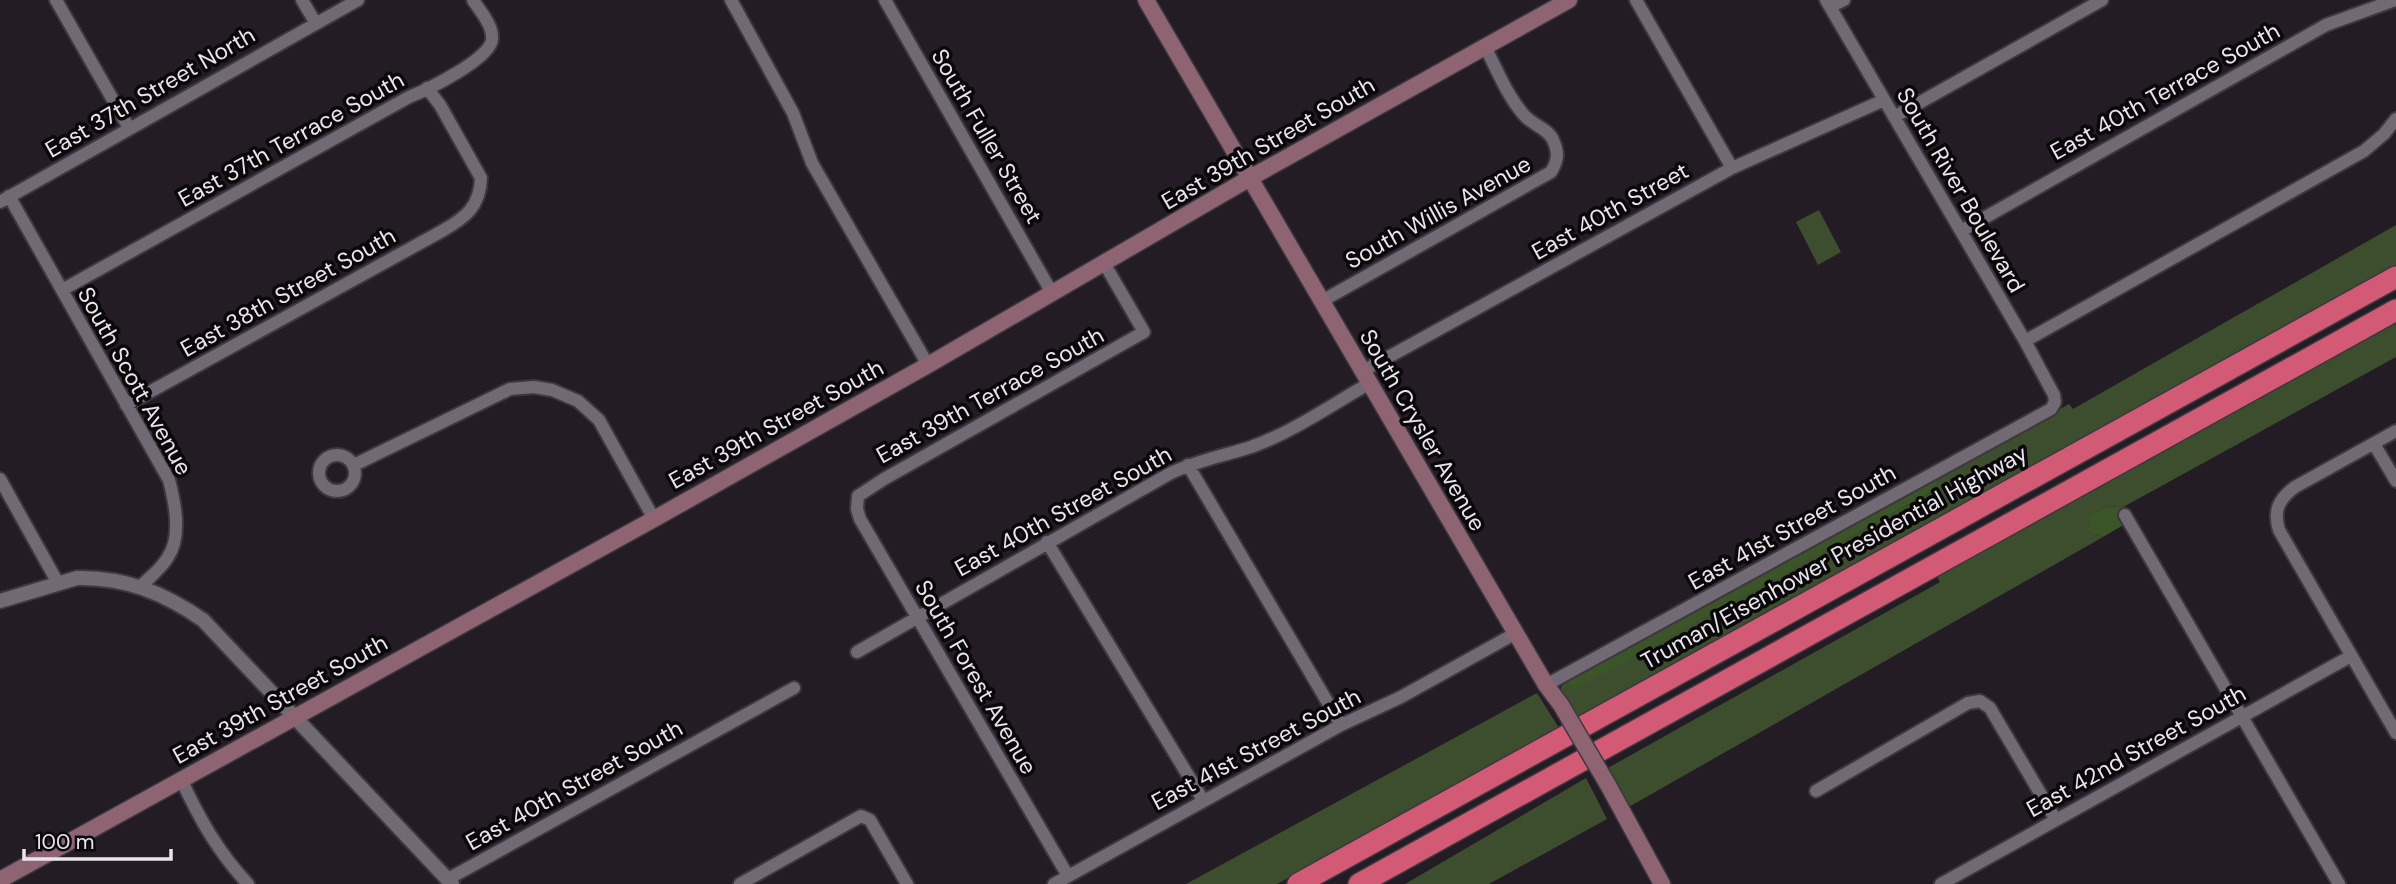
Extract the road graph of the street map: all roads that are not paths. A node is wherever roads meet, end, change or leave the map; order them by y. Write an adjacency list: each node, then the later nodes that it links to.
1 (56, 0): 20 (street)
2 (302, 0): 14 (street)
3 (358, 0): 14 (street, East 37th Street North)
4 (473, 0): 16 (street, East 37th Terrace South)
5 (731, 0): 32 (street)
6 (885, 0): 28 (street, South Fuller Street)
7 (1146, 0): 22 (main road, South Crysler Avenue)
8 (1569, 0): 15 (main road, East 39th Street South)
9 (1636, 0): 21 (street)
10 (1844, 0): 13 (street)
11 (2102, 0): 18 (street)
12 (2395, 0): 24 (street, East 40th Terrace South)
13 (1828, 4): 17 (street, South River Boulevard)
14 (315, 22): 20 (street, East 37th Street North)
15 (1485, 47): 22 (main road, East 39th Street South); 29 (street, South Willis Avenue)
16 (427, 88): 27 (street, East 37th Terrace South); 35 (street, East 38th Street South)
17 (1884, 100): 18 (street, South River Boulevard); 21 (street, East 40th Street)
18 (1894, 117): 24 (street, South River Boulevard)
19 (2396, 119): 31 (street)
20 (129, 128): 23 (street, East 37th Street North)
21 (1732, 168): 33 (street, East 40th Street)
22 (1250, 178): 25 (main road, East 39th Street South); 29 (main road, South Crysler Avenue)
23 (5, 199): 27 (street, South Scott Avenue)
24 (1961, 231): 31 (street, South River Boulevard)
25 (1104, 263): 28 (main road, East 39th Street South); 42 (street, East 39th Terrace South)
26 (2396, 277): 72 (highway, Truman/Eisenhower Presidential Highway)
27 (62, 290): 35 (street, South Scott Avenue)
28 (1052, 293): 32 (main road, East 39th Street South)
29 (1322, 301): 33 (main road, South Crysler Avenue)
30 (2396, 310): 60 (highway)
31 (2025, 341): 34 (street, South River Boulevard)
32 (928, 365): 44 (main road, East 39th Street South)
33 (1367, 377): 39 (street, East 40th Street South); 50 (main road, South Crysler Avenue)
34 (2056, 402): 53 (street, East 41st Street South)
35 (126, 405): 47 (street, South Scott Avenue)
36 (2396, 431): 37 (street)
37 (2374, 443): 41 (street); 52 (street)
38 (354, 465): 44 (street)
39 (1188, 465): 45 (street, East 40th Street South); 57 (street)
40 (0, 479): 46 (street)
41 (2396, 481)
42 (858, 496): 49 (street, South Forest Avenue)
43 (2126, 515): 56 (street)
44 (654, 519): 55 (main road, East 39th Street South)
45 (1047, 542): 49 (street, East 40th Street South); 62 (street)
46 (58, 583): 47 (street); 48 (street)
47 (141, 586): 55 (street)
48 (0, 601)
49 (918, 617): 51 (street, East 40th Street South); 64 (street, South Forest Avenue)
50 (1516, 634): 53 (main road, South Crysler Avenue); 57 (street, East 41st Street South)
51 (857, 652)
52 (2351, 656): 56 (street, East 42nd Street South); 58 (street)
53 (1546, 685): 67 (main road, South Crysler Avenue, bridge)
54 (794, 688): 66 (street, East 40th Street South)
55 (294, 716): 59 (main road, East 39th Street South); 66 (street)
56 (2242, 716): 63 (street, East 42nd Street South); 76 (street)
57 (1340, 725): 62 (street, East 41st Street South)
58 (2396, 733)
59 (181, 779): 65 (main road, East 39th Street South); 68 (street)
60 (1549, 779): 73 (highway); 74 (highway)
61 (1816, 791): 63 (street)
62 (1203, 800): 64 (street, East 41st Street South)
63 (2056, 821): 75 (street, East 42nd Street South)
64 (1068, 876): 71 (street, East 41st Street South)
65 (0, 880)
66 (450, 882)
67 (1658, 883)
68 (248, 884)
69 (740, 884): 70 (street)
70 (907, 884)
71 (1054, 884)
72 (1298, 884)
73 (1359, 884)
74 (1384, 884)
75 (1941, 884)
76 (2339, 884)

